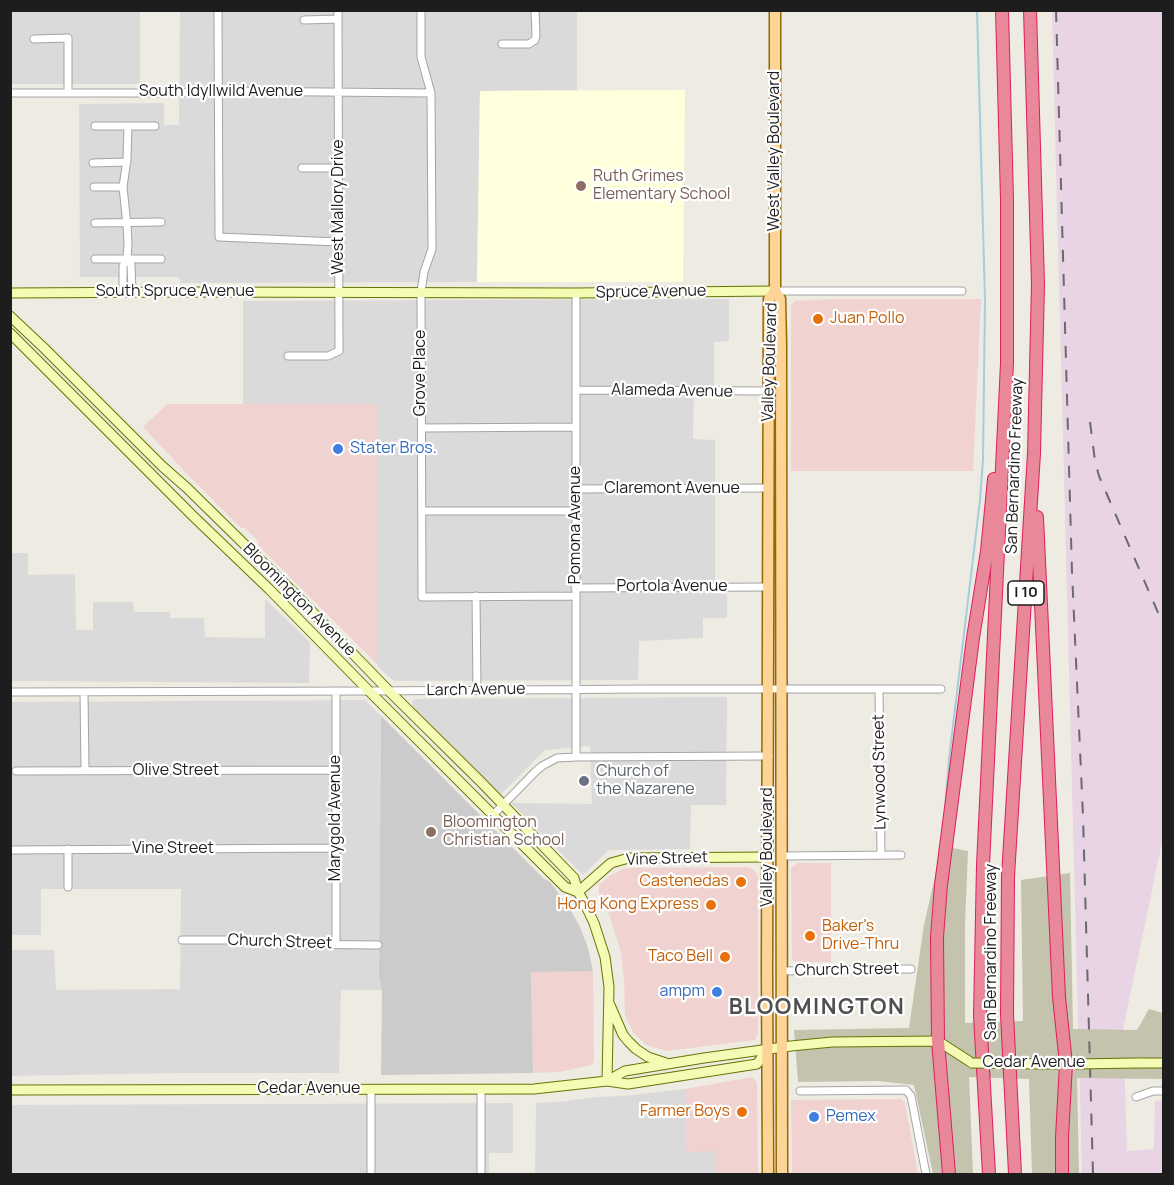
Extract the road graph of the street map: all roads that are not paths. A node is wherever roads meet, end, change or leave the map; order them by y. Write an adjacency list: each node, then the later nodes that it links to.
1 (218, 10): 12 (street)
2 (338, 10): 8 (street, West Mallory Drive)
3 (421, 10): 16 (street, Grove Place)
4 (535, 10): 11 (street)
5 (775, 10): 33 (main road, West Valley Boulevard)
6 (1002, 10): 43 (highway, San Bernardino Freeway / I 10)
7 (1030, 10): 49 (highway, San Bernardino Freeway / I 10)
8 (338, 19): 9 (street); 13 (street, West Mallory Drive)
9 (304, 20)
10 (34, 39): 15 (street)
11 (502, 44)
12 (219, 91): 13 (street, South Idyllwild Avenue); 15 (street, South Idyllwild Avenue); 29 (street)
13 (339, 92): 16 (street, South Idyllwild Avenue); 23 (street, West Mallory Drive)
14 (10, 93): 15 (street, South Idyllwild Avenue)
15 (68, 93)
16 (431, 93): 37 (street, Grove Place)
17 (95, 126): 18 (street)
18 (128, 126): 19 (street); 20 (street)
19 (155, 126)
20 (127, 162): 21 (street); 25 (street)
21 (93, 163)
22 (302, 168): 23 (street)
23 (339, 168): 29 (street, West Mallory Drive)
24 (94, 187): 25 (street)
25 (123, 187): 28 (street)
26 (161, 222): 28 (street)
27 (95, 223): 28 (street)
28 (127, 223): 30 (street)
29 (338, 242): 36 (street, West Mallory Drive)
30 (127, 258): 31 (street); 32 (street); 35 (street)
31 (95, 259)
32 (161, 259)
33 (775, 291): 34 (street, Spruce Avenue); 39 (main road, Spruce Avenue); 45 (main road, Valley Boulevard); 62 (main road, Valley Boulevard)
34 (962, 291)
35 (128, 292): 36 (main road, South Spruce Avenue); 38 (main road, South Spruce Avenue)
36 (340, 292): 37 (main road, Spruce Avenue); 42 (street, West Mallory Drive)
37 (421, 292): 39 (main road, Spruce Avenue); 47 (street, Grove Place)
38 (10, 293)
39 (576, 293): 44 (street, Pomona Avenue)
40 (10, 316): 50 (main road, Bloomington Avenue)
41 (11, 333): 48 (main road, Bloomington Avenue)
42 (288, 356)
43 (1007, 371): 94 (highway); 113 (highway, San Bernardino Freeway / I 10)
44 (576, 390): 45 (street, Alameda Avenue); 46 (street, Pomona Avenue)
45 (769, 391): 51 (main road, Valley Boulevard)
46 (576, 427): 47 (street); 52 (street, Pomona Avenue)
47 (422, 428): 53 (street, Grove Place)
48 (120, 443): 50 (main road); 56 (main road, Bloomington Avenue)
49 (1034, 453): 99 (highway); 114 (highway, San Bernardino Freeway / I 10)
50 (162, 466): 55 (main road, Bloomington Avenue)
51 (768, 488): 52 (street, Claremont Avenue); 57 (main road, Valley Boulevard)
52 (576, 489): 54 (street, Pomona Avenue)
53 (422, 511): 54 (street); 60 (street, Grove Place)
54 (576, 511): 58 (street, Pomona Avenue)
55 (244, 545): 56 (main road); 69 (main road, Bloomington Avenue)
56 (233, 555): 68 (main road, Bloomington Avenue)
57 (769, 587): 58 (street, Portola Avenue); 61 (main road, Valley Boulevard)
58 (575, 592): 59 (street, Portola Avenue); 63 (street, Pomona Avenue)
59 (476, 596): 60 (street, Portola Avenue); 66 (street)
60 (422, 597)
61 (769, 688): 62 (street, Larch Avenue); 63 (street, Larch Avenue); 72 (main road, Valley Boulevard)
62 (781, 688): 64 (street, Larch Avenue); 84 (main road, Valley Boulevard)
63 (575, 689): 66 (street, Larch Avenue); 73 (street, Pomona Avenue)
64 (879, 689): 65 (street, Larch Avenue); 82 (street, Lynwood Street)
65 (941, 689)
66 (477, 690): 69 (street, Larch Avenue)
67 (336, 691): 68 (street, Larch Avenue); 71 (street, Larch Avenue); 74 (street, Marygold Avenue)
68 (369, 691): 69 (street, Larch Avenue); 78 (main road, Bloomington Avenue)
69 (389, 691): 77 (main road, Bloomington Avenue)
70 (10, 692): 71 (street, Larch Avenue)
71 (84, 692): 76 (street)
72 (769, 756): 73 (street); 85 (main road, Valley Boulevard)
73 (576, 757): 77 (street)
74 (336, 770): 76 (street, Olive Street); 79 (street, Marygold Avenue)
75 (16, 771): 76 (street, Olive Street)
76 (85, 771)
77 (503, 805): 78 (street); 87 (main road, Bloomington Avenue)
78 (494, 814): 87 (main road, Bloomington Avenue)
79 (336, 848): 80 (street, Vine Street); 89 (street, Marygold Avenue)
80 (68, 849): 81 (street, Vine Street); 86 (street)
81 (10, 850)
82 (881, 855): 83 (street); 84 (street)
83 (901, 855)
84 (782, 856): 92 (main road, Valley Boulevard)
85 (768, 857): 87 (main road, Vine Street); 96 (main road, Valley Boulevard)
86 (68, 887)
87 (578, 892): 93 (main road, Bloomington Avenue)
88 (182, 940): 89 (street, Church Street)
89 (336, 945): 90 (street, Church Street)
90 (378, 945)
91 (911, 969): 92 (street, Church Street)
92 (782, 970): 95 (main road, Valley Boulevard)
93 (608, 1000): 98 (main road); 100 (main road, Bloomington Avenue)
94 (938, 1041): 95 (main road, Cedar Avenue); 99 (main road, Cedar Avenue, bridge); 112 (highway)
95 (782, 1047): 96 (main road, Cedar Avenue); 110 (main road, Valley Boulevard)
96 (768, 1050): 98 (main road, Cedar Avenue); 100 (main road, Cedar Avenue); 109 (main road, Valley Boulevard)
97 (1164, 1063): 99 (main road, Cedar Avenue, bridge)
98 (669, 1064): 100 (main road, Cedar Avenue)
99 (1071, 1064): 115 (highway)
100 (607, 1081): 102 (main road, Cedar Avenue)
101 (371, 1089): 102 (main road, Cedar Avenue); 103 (main road, Cedar Avenue); 107 (street)
102 (481, 1089): 108 (street)
103 (10, 1090)
104 (800, 1091): 111 (street)
105 (1164, 1091): 106 (street)
106 (1136, 1097)
107 (371, 1174)
108 (481, 1174)
109 (768, 1174)
110 (782, 1174)
111 (926, 1174)
112 (949, 1174)
113 (989, 1174)
114 (1015, 1174)
115 (1062, 1174)

